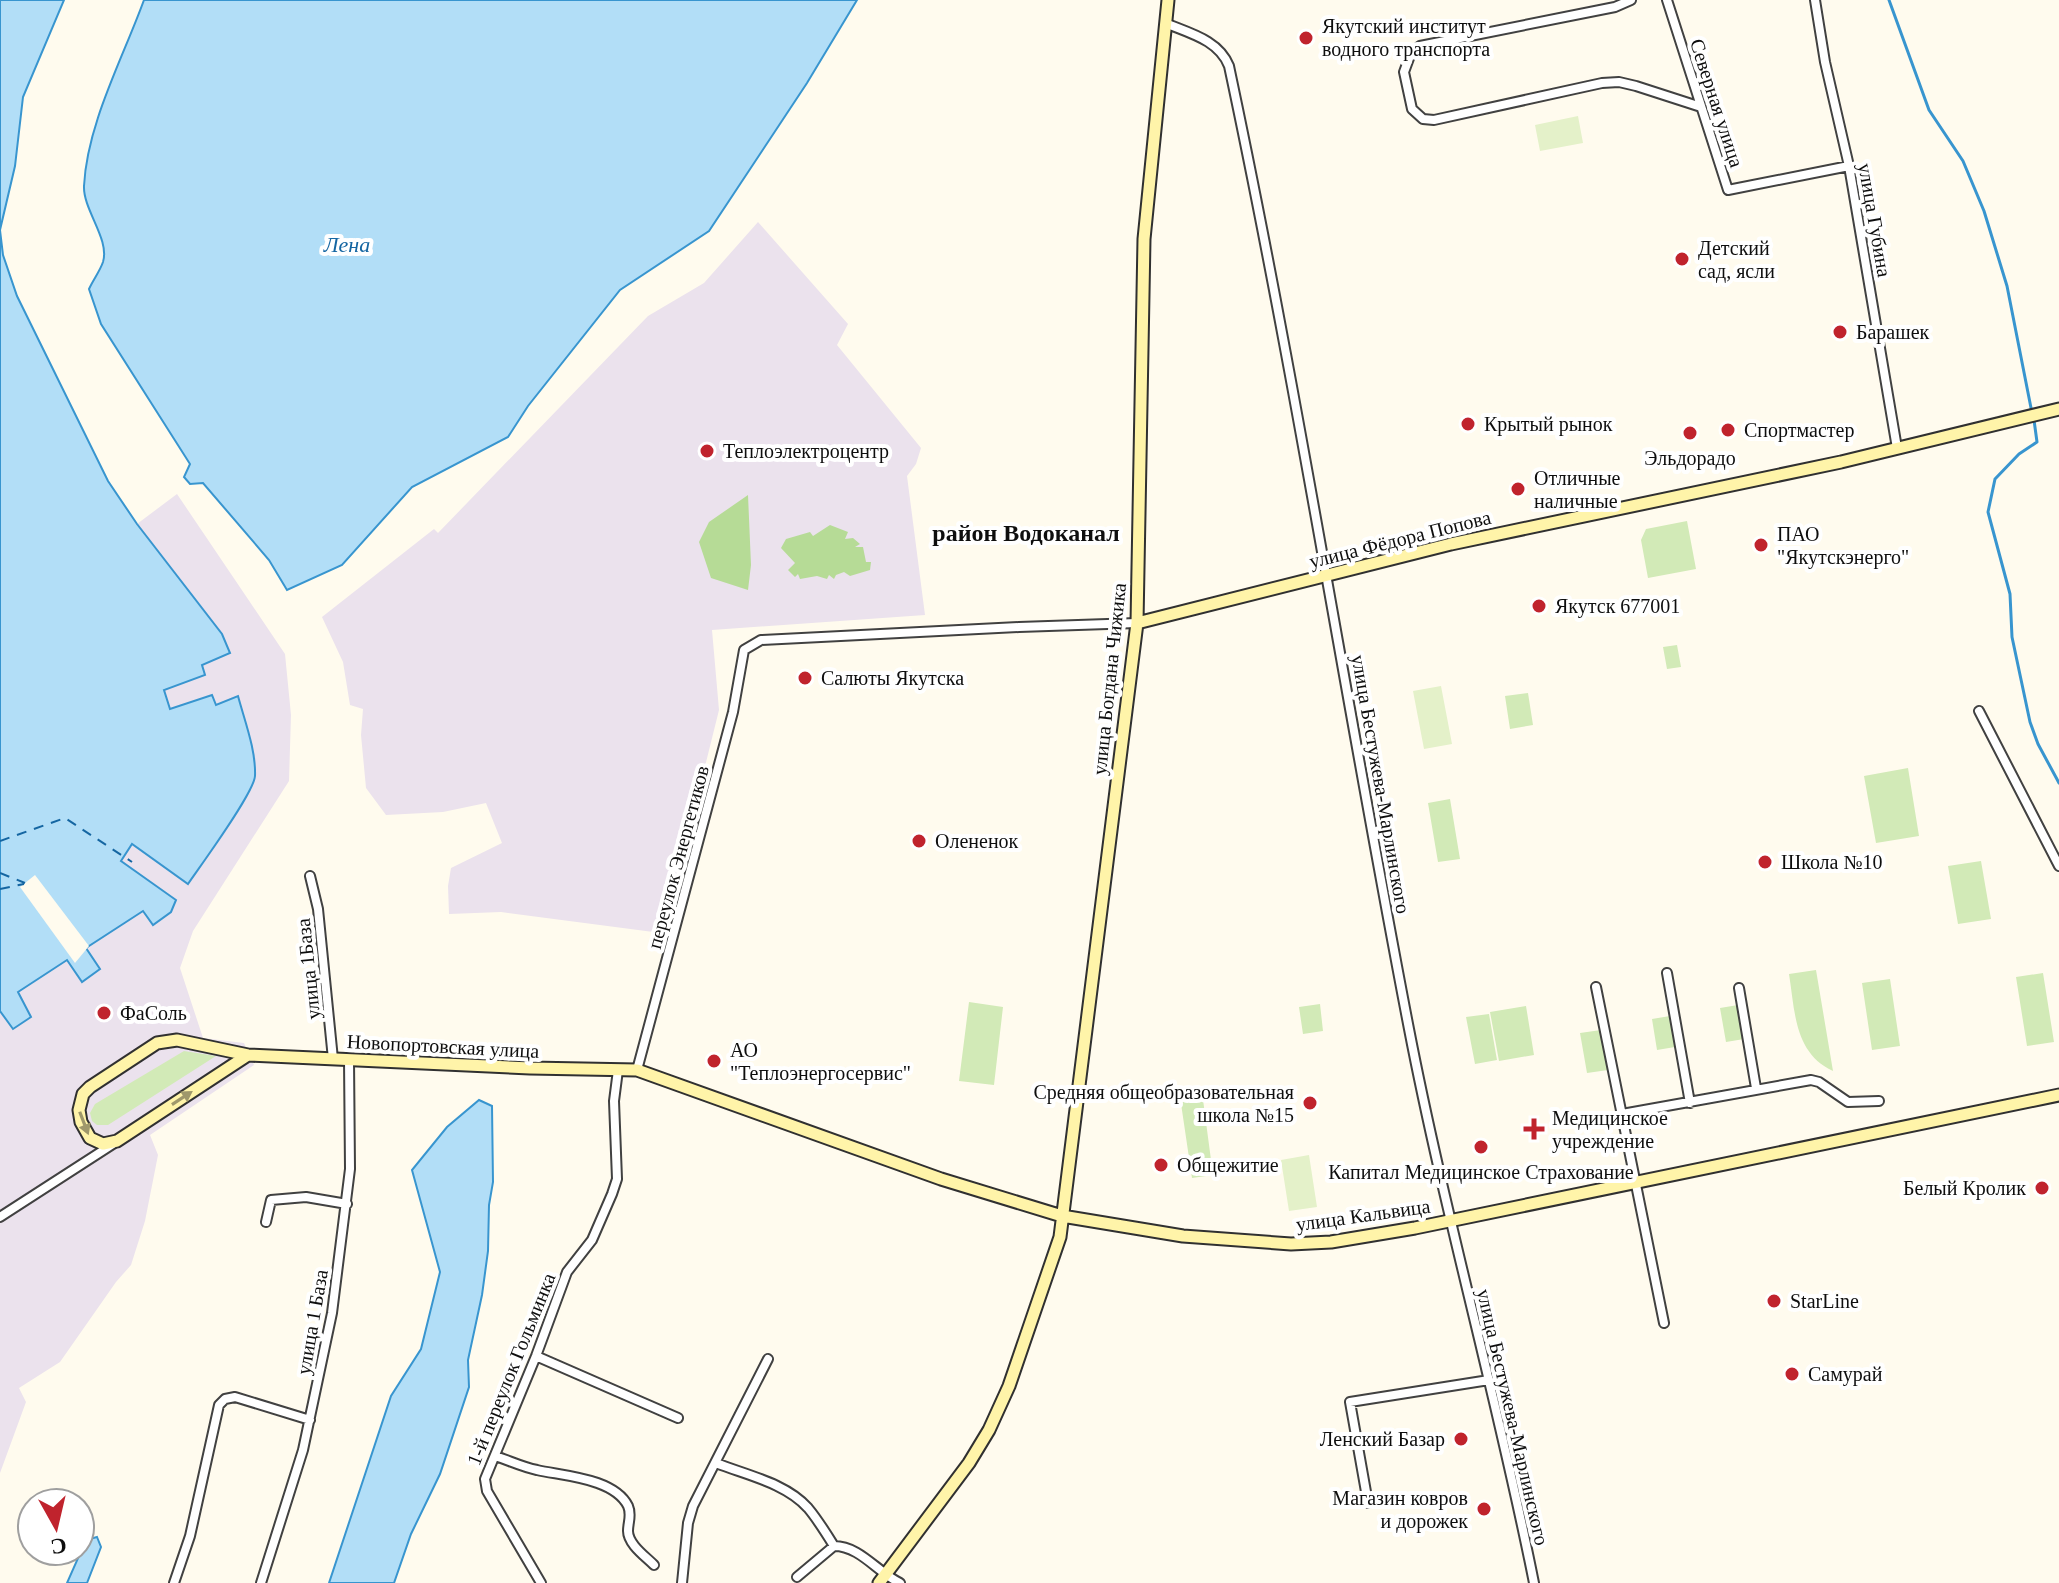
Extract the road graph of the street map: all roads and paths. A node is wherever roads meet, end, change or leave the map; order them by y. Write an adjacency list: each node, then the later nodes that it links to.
1 (1168, 0): 5 (street, улица Богдана Чижика)
2 (1631, 0): 6 (street)
3 (1667, 0): 6 (street, Северная улица)
4 (1815, 0): 7 (street, улица Губина)
5 (1165, 23): 10 (street, улица Бестужева-Марлинского); 11 (street, улица Богдана Чижика)
6 (1701, 107): 7 (street, Северная улица)
7 (1849, 166): 9 (street, улица Губина)
8 (2059, 409): 9 (street, улица Фёдора Попова)
9 (1897, 448): 10 (street, улица Фёдора Попова)
10 (1328, 575): 11 (street, улица Фёдора Попова); 34 (street, улица Бестужева-Марлинского)
11 (1137, 623): 12 (street, улица Фёдора Попова); 32 (street, улица Богдана Чижика)
12 (744, 650): 23 (street, переулок Энергетиков)
13 (1979, 711): 14 (street)
14 (2059, 866)
15 (310, 876): 20 (street, улица 1База)
16 (1667, 973): 27 (street)
17 (1596, 987): 28 (street)
18 (1739, 988): 24 (street)
19 (248, 1055): 20 (street, Новопортовская улица); 29 (street, one-way to 19); 29 (street, Новопортовская улица, one-way to 29)
20 (333, 1059): 21 (street, Новопортовская улица)
21 (349, 1060): 22 (street, Новопортовская улица); 31 (street, улица 1 База)
22 (618, 1070): 23 (street, Новопортовская улица); 37 (street, 1-й переулок Гольминка)
23 (637, 1070): 32 (street, улица Кальвица)
24 (1756, 1088): 26 (street); 27 (street)
25 (2059, 1095): 30 (street, улица Кальвица)
26 (1879, 1101)
27 (1690, 1103): 28 (street)
28 (1622, 1114): 30 (street)
29 (117, 1141): 33 (street)
30 (1636, 1183): 34 (street, улица Кальвица); 36 (street)
31 (347, 1204): 35 (street); 41 (street, улица 1 База)
32 (1062, 1216): 34 (street, улица Кальвица); 48 (street, улица Богдана Чижика)
33 (0, 1217)
34 (1449, 1220): 39 (street, улица Бестужева-Марлинского)
35 (266, 1222)
36 (1664, 1323)
37 (536, 1356): 40 (street); 42 (street, 1-й переулок Гольминка)
38 (768, 1359): 43 (street)
39 (1489, 1380): 44 (street); 54 (street, улица Бестужева-Марлинского)
40 (678, 1418)
41 (310, 1420): 49 (street); 50 (street, улица 1 База)
42 (495, 1456): 46 (street); 51 (street, 1-й переулок Гольминка)
43 (716, 1463): 45 (street); 52 (street)
44 (1368, 1503)
45 (834, 1546): 47 (street); 48 (street)
46 (654, 1565)
47 (797, 1577)
48 (883, 1580): 53 (street)
49 (174, 1583)
50 (261, 1583)
51 (541, 1583)
52 (682, 1583)
53 (900, 1583)
54 (1534, 1583)

